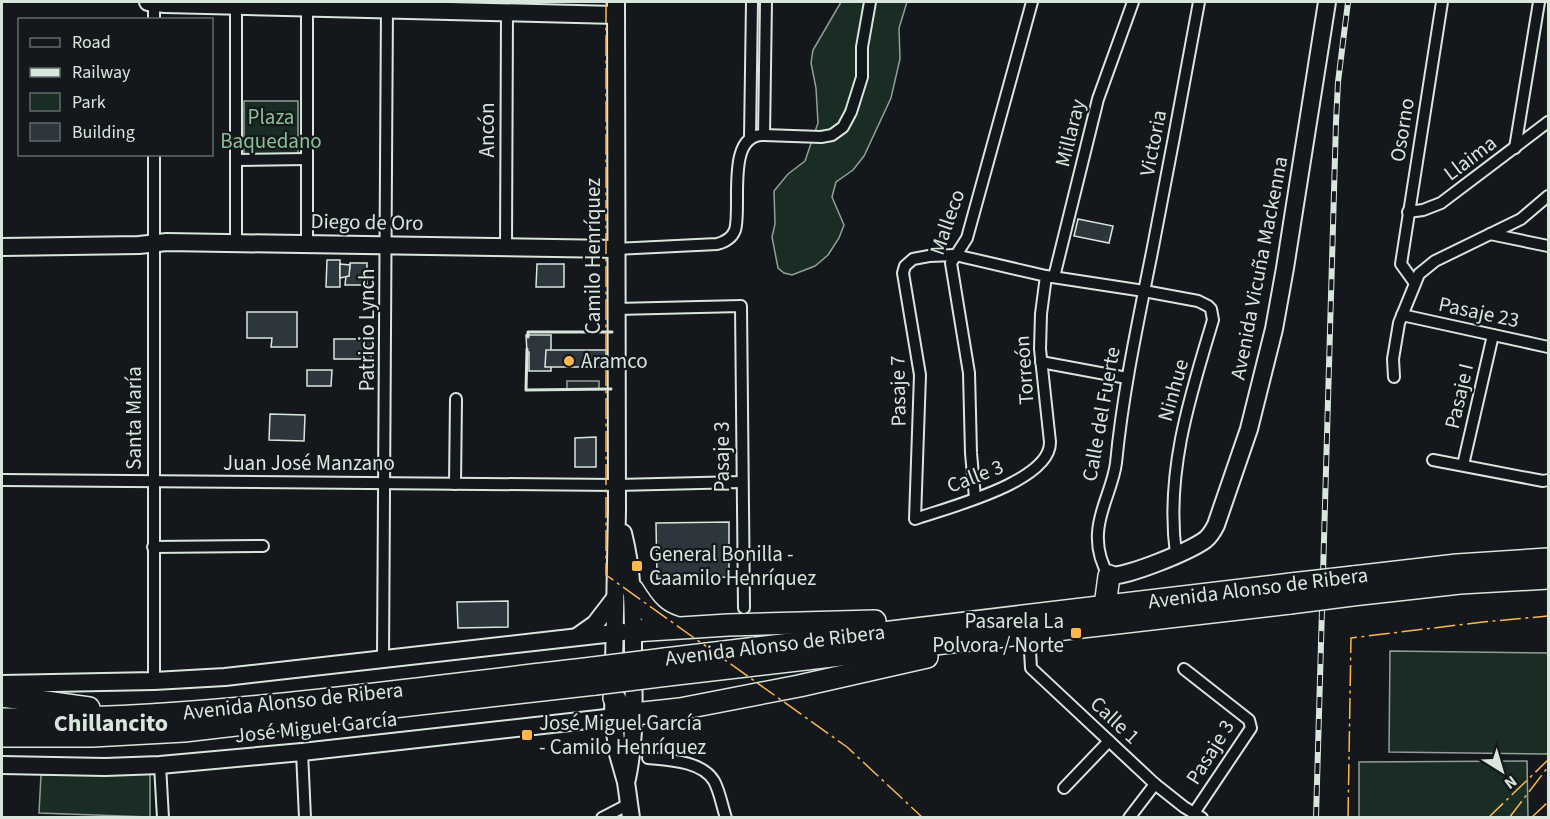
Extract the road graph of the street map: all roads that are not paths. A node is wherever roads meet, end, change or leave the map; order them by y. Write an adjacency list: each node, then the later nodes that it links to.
1 (152, 2): 11 (main road); 16 (street)
2 (752, 2): 19 (street)
3 (766, 2): 18 (street)
4 (870, 2): 18 (street)
5 (1032, 2): 35 (street, Malleco)
6 (1133, 2): 36 (street, Millaray)
7 (1199, 2): 38 (street, Victoria)
8 (1327, 2): 61 (main road, Avenida Vicuña Mackenna)
9 (1443, 2): 25 (street, Osorno)
10 (1539, 2): 20 (street)
11 (236, 4): 12 (main road); 23 (street)
12 (307, 4): 13 (main road); 22 (street)
13 (387, 5): 15 (main road); 30 (street, Patricio Lynch)
14 (616, 8): 15 (main road); 34 (main road, Camilo Henríquez)
15 (507, 12): 33 (street, Ancón)
16 (154, 18)
17 (1548, 122): 20 (street, Llaima)
18 (764, 135): 19 (street)
19 (750, 138): 34 (street, Diego de Oro)
20 (1515, 148): 25 (street, Llaima)
21 (154, 156): 27 (street, Santa María)
22 (307, 159): 23 (street); 29 (street)
23 (236, 160): 28 (street)
24 (1548, 196): 26 (street)
25 (1408, 212): 37 (street, Osorno)
26 (1490, 234): 31 (street); 37 (street)
27 (154, 243): 28 (main road, Diego de Oro); 32 (main road, Diego de Oro); 52 (street, Santa María)
28 (236, 243): 29 (main road, Diego de Oro)
29 (307, 243): 30 (main road, Diego de Oro)
30 (387, 244): 33 (main road, Diego de Oro); 54 (street, Patricio Lynch)
31 (1548, 246)
32 (2, 247)
33 (506, 247): 34 (main road, Diego de Oro)
34 (615, 249): 39 (main road, Camilo Henríquez)
35 (955, 255): 36 (street); 57 (street, Malleco); 58 (street, Pasaje 7)
36 (1050, 277): 38 (street); 43 (street, Torreón)
37 (1414, 282): 40 (street)
38 (1144, 291): 45 (street, Calle del Fuerte); 61 (street, Ninhue)
39 (616, 309): 53 (street, Pasaje 3); 56 (main road, Camilo Henríquez)
40 (1402, 315): 41 (street, Pasaje 23); 44 (street)
41 (1493, 335): 42 (street, Pasaje 23); 49 (street, Pasaje I)
42 (1548, 347)
43 (1041, 362): 45 (street); 48 (street, Torreón)
44 (1394, 377)
45 (1127, 378): 63 (street, Calle del Fuerte)
46 (456, 399): 55 (street)
47 (1433, 459): 49 (street)
48 (1043, 460): 57 (street, Calle 3)
49 (1463, 465): 51 (street)
50 (2, 480): 52 (street, Juan José Manzano)
51 (1548, 480)
52 (153, 481): 54 (street, Juan José Manzano); 60 (street, Santa María)
53 (742, 482): 56 (street, Juan José Manzano); 69 (street, Pasaje 3)
54 (385, 483): 55 (street, Juan José Manzano); 75 (street, Patricio Lynch)
55 (455, 484): 56 (street, Juan José Manzano)
56 (617, 485): 67 (main road, Camilo Henríquez)
57 (975, 498): 58 (street, Calle 3)
58 (915, 519)
59 (263, 546): 60 (street)
60 (153, 547): 79 (street, Santa María)
61 (1176, 554): 63 (main road)
62 (1548, 560): 65 (highway, Avenida Alonso de Ribera)
63 (1109, 576): 68 (highway)
64 (1548, 578): 65 (highway, Avenida Alonso de Ribera)
65 (1353, 586): 66 (highway, Avenida Alonso de Ribera, bridge)
66 (1290, 593): 68 (highway, Avenida Alonso de Ribera); 72 (highway, Avenida Alonso de Ribera)
67 (624, 594): 71 (highway); 73 (main road); 74 (main road, Camilo Henríquez)
68 (1105, 606): 70 (highway, Avenida Alonso de Ribera)
69 (744, 608)
70 (998, 618): 71 (highway); 76 (highway, Avenida Alonso de Ribera)
71 (679, 628): 74 (highway)
72 (1022, 634): 76 (highway, Avenida Alonso de Ribera); 82 (highway); 87 (street, Calle 1)
73 (576, 637): 74 (main road); 75 (main road)
74 (627, 638): 82 (main road, Camilo Henríquez); 82 (main road, Camilo Henríquez)
75 (383, 658): 79 (main road)
76 (667, 667): 78 (highway, Avenida Alonso de Ribera, bridge)
77 (1184, 669): 96 (street, Pasaje 3)
78 (594, 676): 83 (highway, Avenida Alonso de Ribera); 86 (highway, Avenida Alonso de Ribera)
79 (154, 681): 80 (main road)
80 (2, 684)
81 (2, 696): 83 (highway)
82 (620, 710): 89 (main road, José Miguel García); 95 (main road, Camilo Henríquez)
83 (159, 714): 84 (highway, Avenida Alonso de Ribera)
84 (2, 719)
85 (2, 736): 86 (highway, Avenida Alonso de Ribera)
86 (92, 736): 88 (highway)
87 (1108, 741): 93 (street, Calle 1); 94 (street)
88 (2, 748)
89 (302, 752): 92 (main road, José Miguel García); 98 (street)
90 (648, 758): 100 (street)
91 (2, 765): 92 (main road, José Miguel García)
92 (160, 765): 97 (street)
93 (1155, 784): 96 (street, Calle 1); 101 (street)
94 (1064, 788)
95 (630, 811): 99 (street)
96 (1198, 815)
97 (163, 818)
98 (305, 818)
99 (602, 818)
100 (726, 818)
101 (1129, 818)

